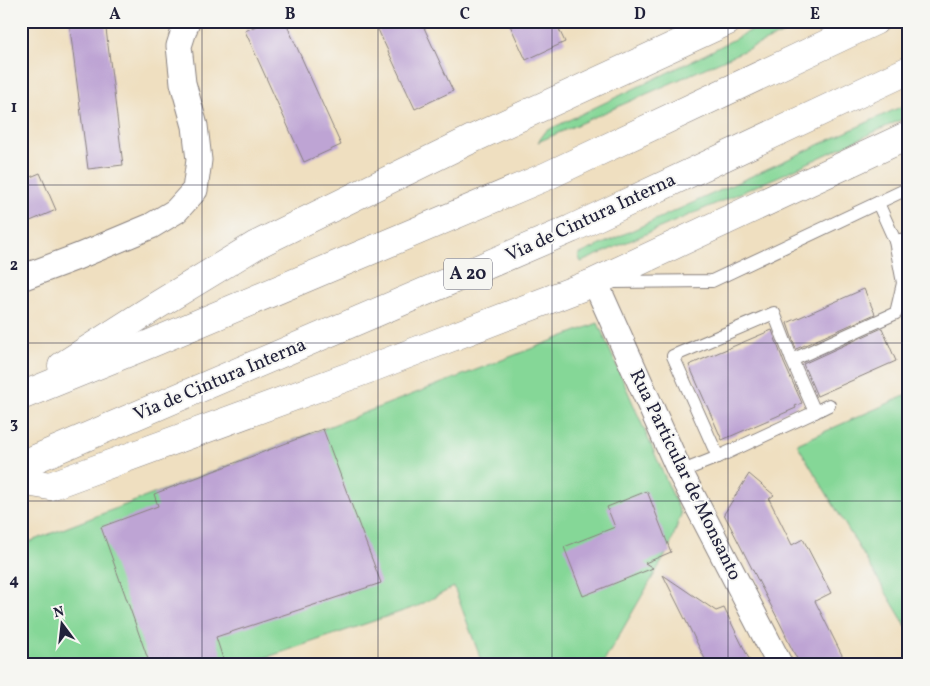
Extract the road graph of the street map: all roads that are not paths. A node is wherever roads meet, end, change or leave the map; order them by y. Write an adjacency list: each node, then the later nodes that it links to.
1 (188, 21): 10 (street)
2 (728, 21): 13 (highway)
3 (874, 21): 13 (highway)
4 (909, 70): 17 (highway, Via de Cintura Interna / A 20)
5 (909, 135): 11 (highway)
6 (909, 188): 7 (lane)
7 (878, 203): 9 (lane); 11 (lane)
8 (909, 238): 9 (lane)
9 (896, 242): 12 (lane)
10 (21, 278)
11 (595, 282): 18 (street, Rua Particular de Monsanto); 19 (highway)
12 (792, 360): 15 (lane); 16 (lane)
13 (21, 394)
14 (829, 405): 15 (lane)
15 (815, 412): 16 (lane)
16 (718, 457): 18 (lane)
17 (21, 465)
18 (680, 472): 20 (street, Rua Particular de Monsanto)
19 (21, 481)
20 (780, 665)

